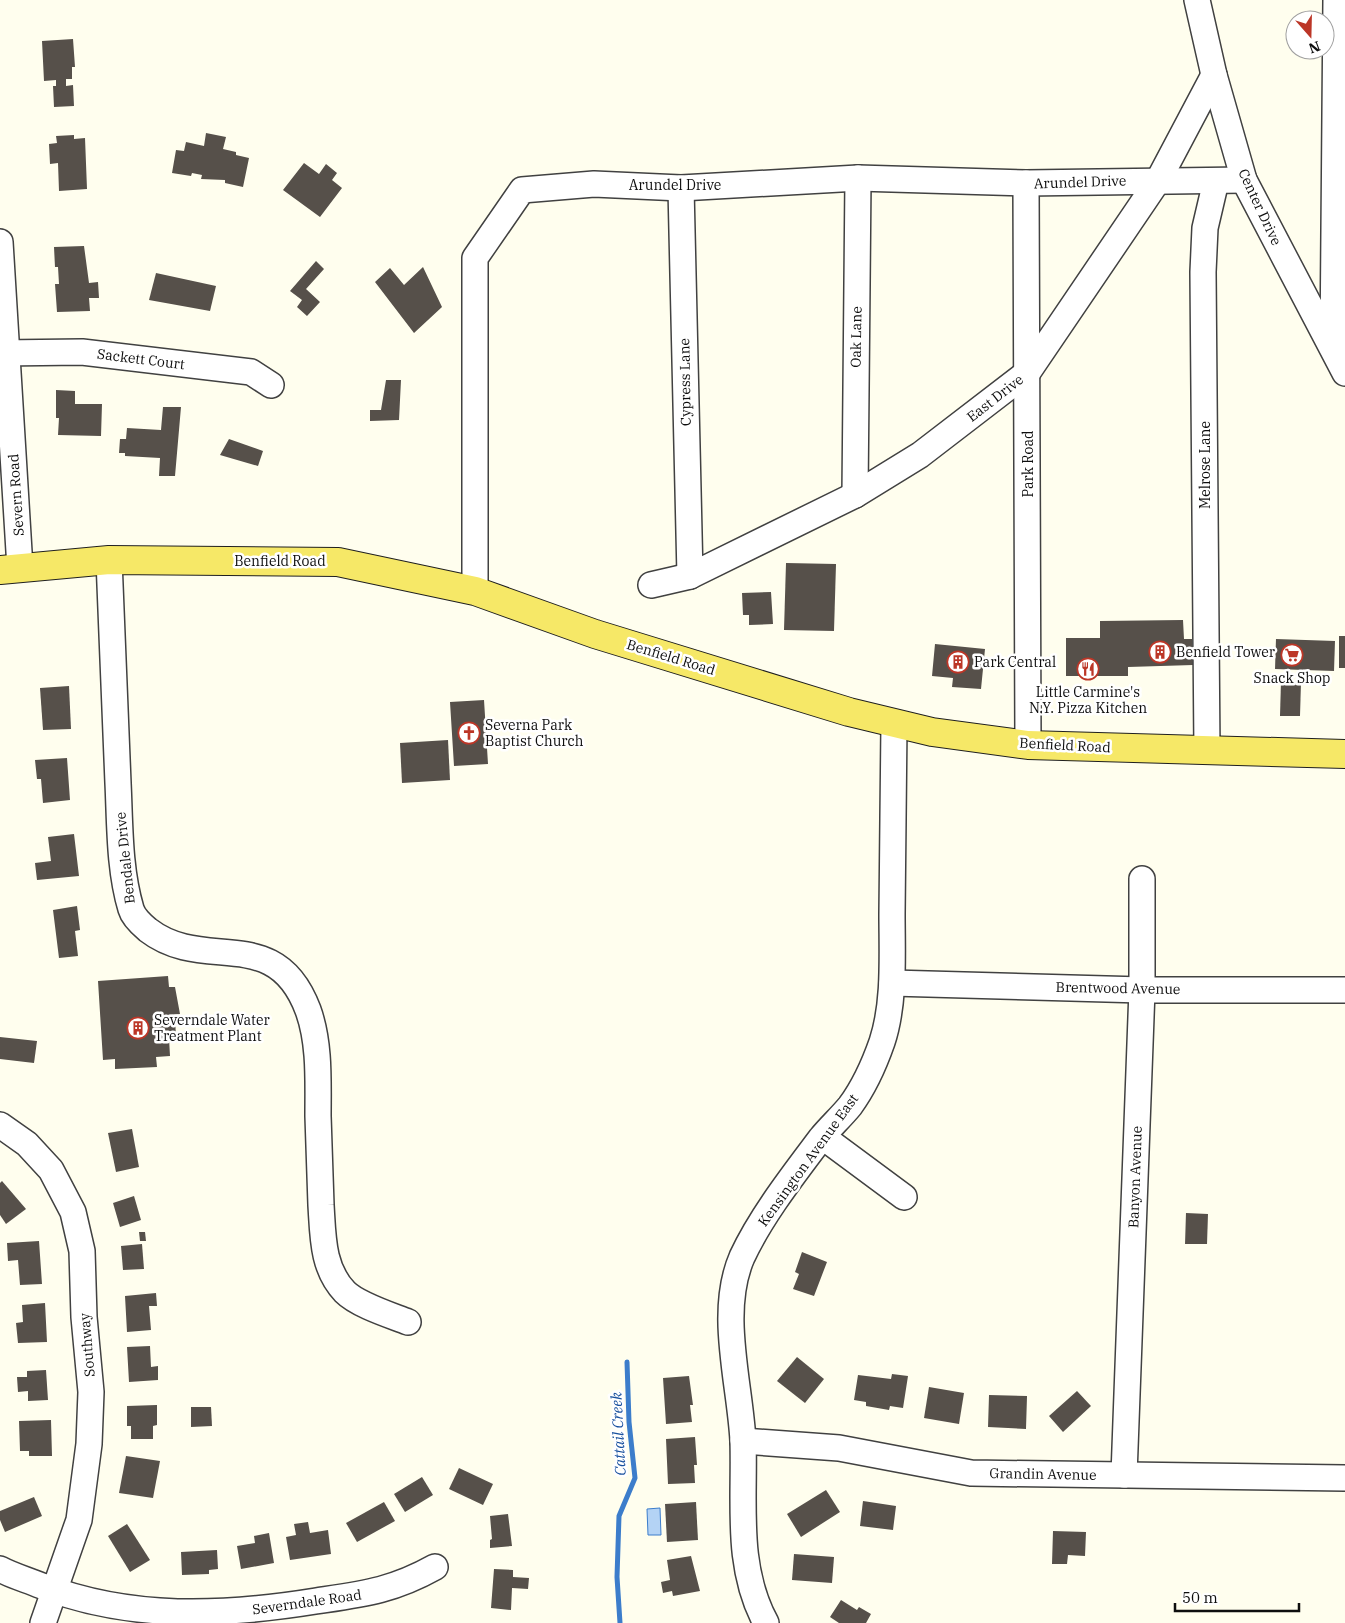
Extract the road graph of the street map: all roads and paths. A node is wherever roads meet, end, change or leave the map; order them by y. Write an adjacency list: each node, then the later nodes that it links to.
1 (1197, 0): 3 (street, Center Drive)
2 (1336, 0): 12 (street)
3 (1214, 75): 5 (street, East Drive); 6 (street, Center Drive)
4 (858, 178): 8 (street, Arundel Drive); 9 (street, Arundel Drive); 15 (street, Oak Lane)
5 (1160, 179): 7 (street, Arundel Drive); 8 (street, Arundel Drive); 13 (street, East Drive)
6 (1244, 180): 7 (street, Arundel Drive); 12 (street, Center Drive)
7 (1216, 181): 23 (street, Melrose Lane)
8 (1026, 183): 13 (street, Park Road)
9 (681, 188): 18 (street, Cypress Lane); 20 (street, Arundel Drive)
10 (0, 242): 11 (street, Severn Road)
11 (3, 353): 14 (street, Sackett Court); 17 (street, Severn Road)
12 (1339, 363)
13 (1028, 372): 15 (street, East Drive); 22 (street, Park Road)
14 (271, 385)
15 (855, 495): 18 (street, East Drive)
16 (109, 560): 17 (main road, Benfield Road); 20 (main road, Benfield Road); 32 (street, Bendale Drive)
17 (10, 569)
18 (690, 576): 19 (street, East Drive)
19 (651, 585)
20 (475, 591): 21 (main road, Benfield Road)
21 (894, 724): 22 (main road, Benfield Road); 26 (street, Kensington Avenue East)
22 (1028, 745): 23 (main road, Benfield Road)
23 (1207, 751): 24 (main road, Benfield Road)
24 (1345, 754)
25 (1142, 879): 27 (street, Banyon Avenue)
26 (892, 983): 27 (street, Brentwood Avenue); 30 (street, Kensington Avenue East)
27 (1142, 990): 28 (street, Brentwood Avenue); 34 (street, Banyon Avenue)
28 (1345, 990)
29 (0, 1125): 38 (street, Southway)
30 (822, 1137): 31 (street); 33 (street, Kensington Avenue East)
31 (904, 1197)
32 (408, 1322)
33 (743, 1441): 34 (street, Grandin Avenue); 40 (street, Kensington Avenue East)
34 (1124, 1475): 35 (street, Grandin Avenue)
35 (1345, 1478)
36 (435, 1567): 38 (street, Severndale Road)
37 (0, 1569): 38 (street, Severndale Road)
38 (55, 1591): 39 (street, Southway)
39 (43, 1623)
40 (766, 1623)

